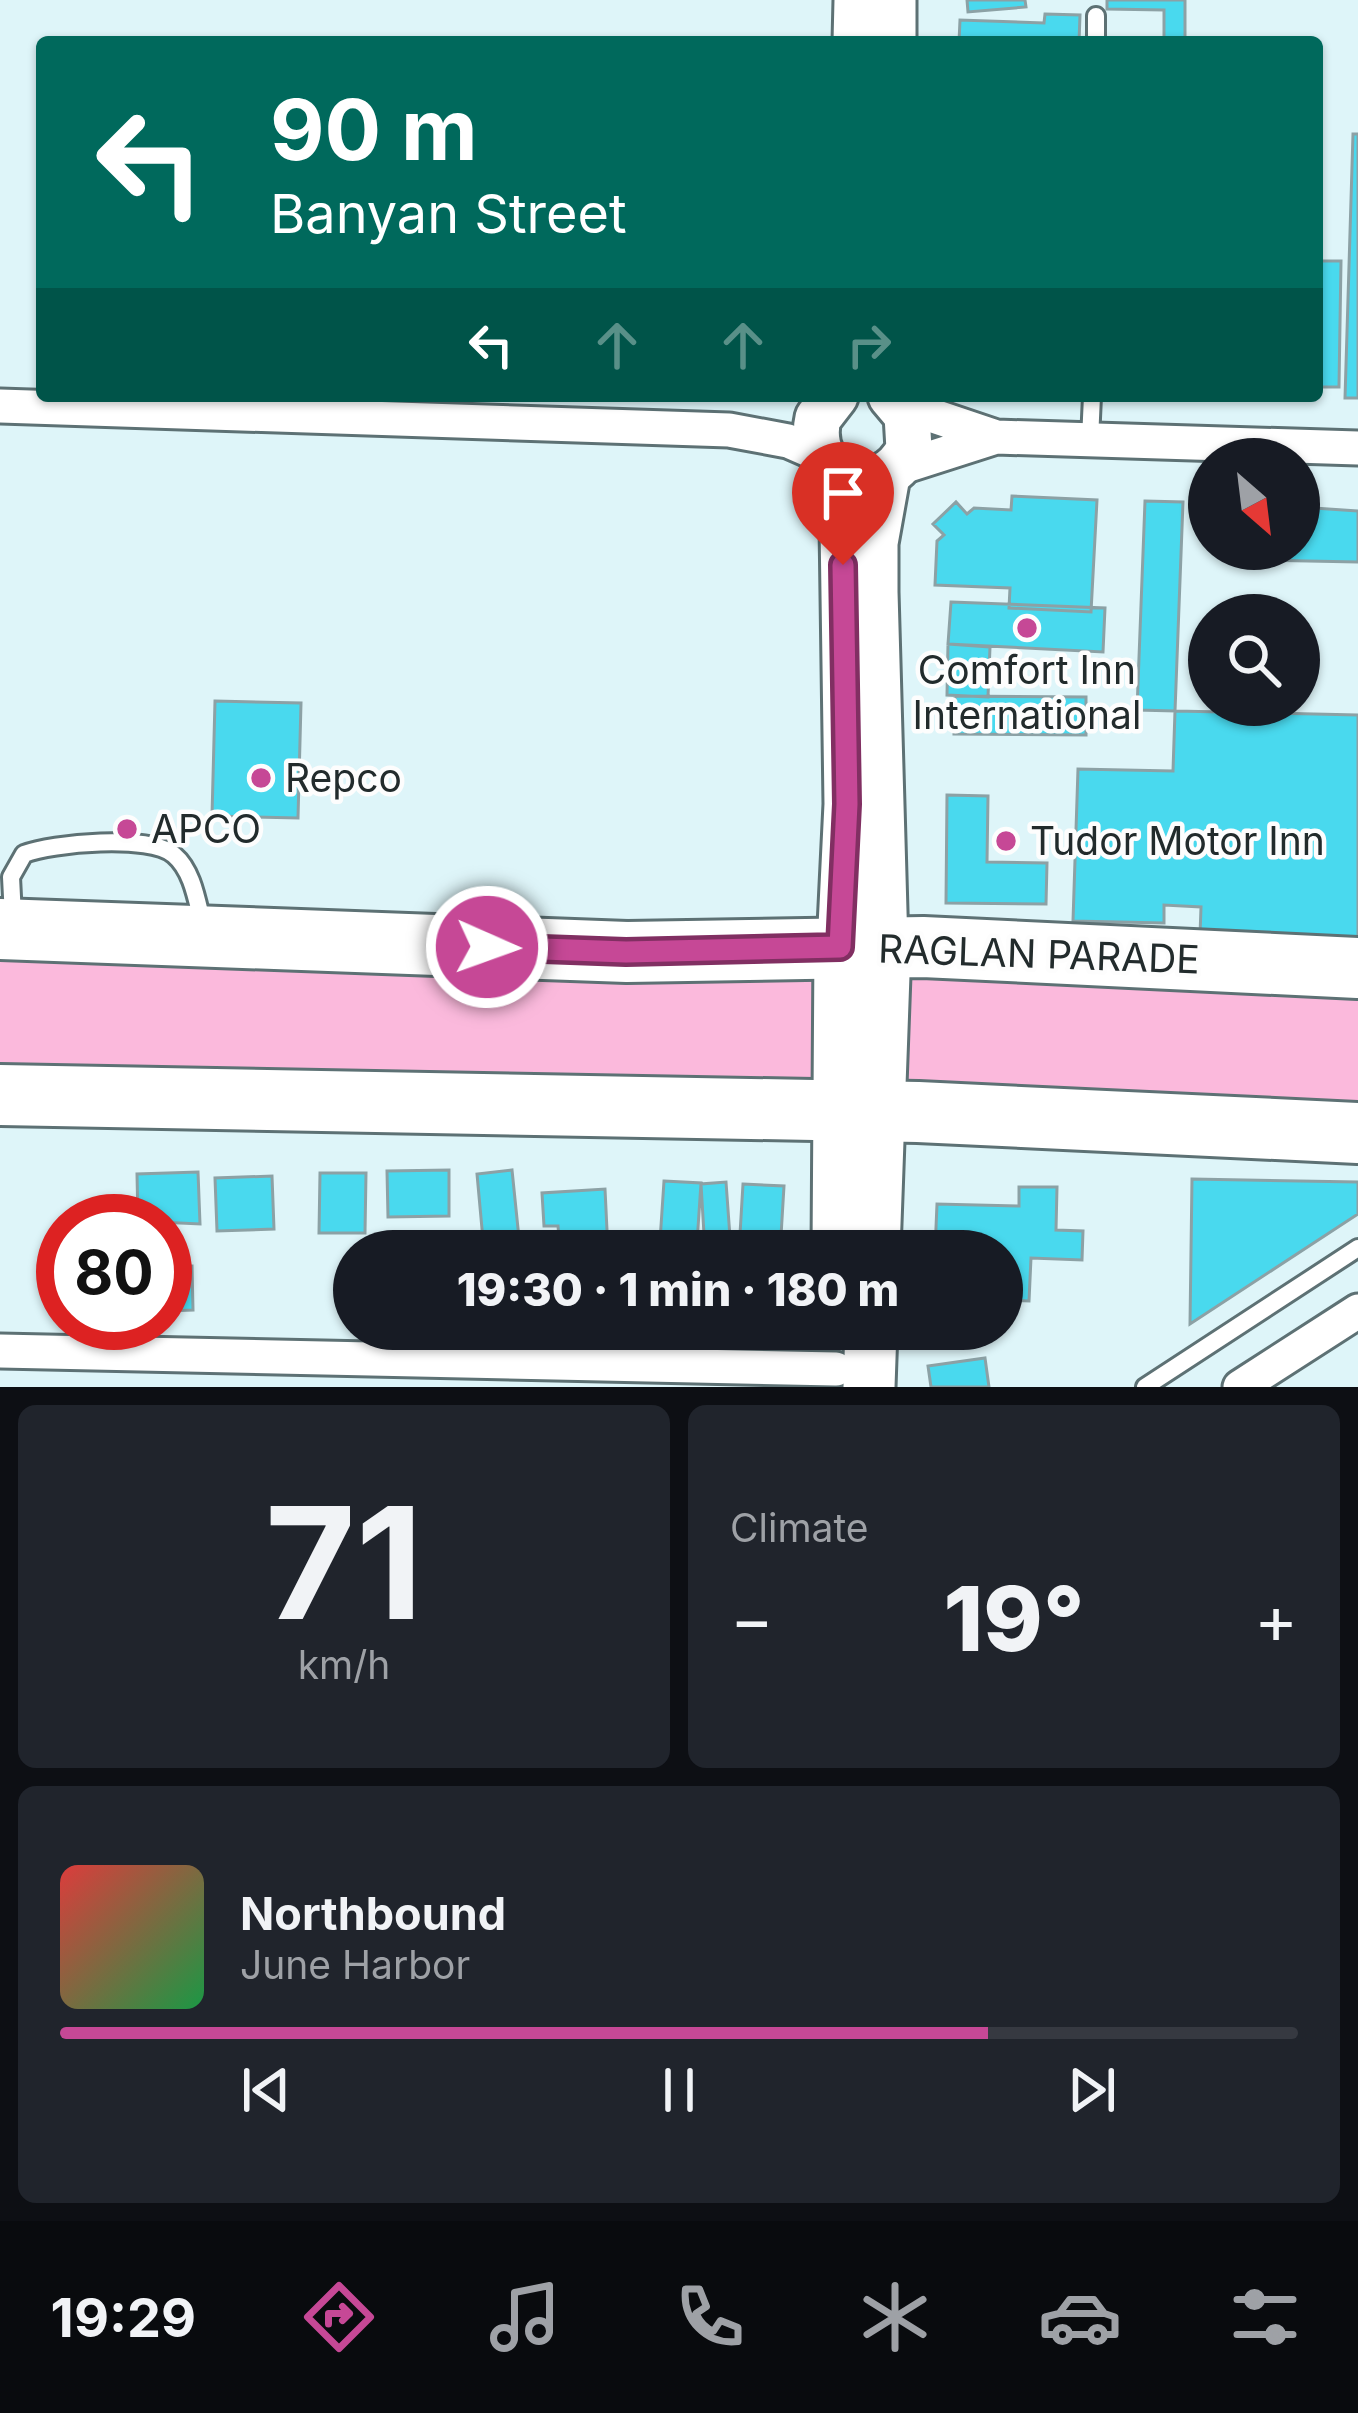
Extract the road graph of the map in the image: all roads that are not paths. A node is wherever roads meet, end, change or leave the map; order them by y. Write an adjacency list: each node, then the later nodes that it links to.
1 (857, 0): 4 (street)
2 (893, 0): 5 (street)
3 (1096, 16): 6 (lane)
4 (856, 36)
5 (892, 36)
6 (1096, 36)
7 (827, 402): 14 (street)
8 (829, 402): 18 (street)
9 (896, 402): 19 (street)
10 (903, 402): 15 (street)
11 (1091, 402): 16 (lane)
12 (0, 406): 13 (street)
13 (324, 406): 14 (street)
14 (729, 430): 18 (street)
15 (996, 437): 16 (street); 19 (street)
16 (1090, 440): 17 (street)
17 (1358, 448)
18 (823, 461): 19 (street); 22 (street)
19 (892, 472): 22 (street)
20 (7, 930): 21 (highway, RAGLAN PARADE); 21 (lane)
21 (207, 937): 22 (highway, RAGLAN PARADE)
22 (863, 947): 23 (highway, RAGLAN PARADE); 25 (main road)
23 (1358, 968)
24 (0, 1095): 25 (highway)
25 (861, 1112): 26 (highway); 27 (main road); 28 (main road)
26 (1358, 1133)
27 (841, 1230)
28 (872, 1230)
29 (1358, 1247): 34 (lane)
30 (1358, 1311): 33 (street)
31 (0, 1352): 32 (street)
32 (853, 1362)
33 (1241, 1386)
34 (1145, 1387)

